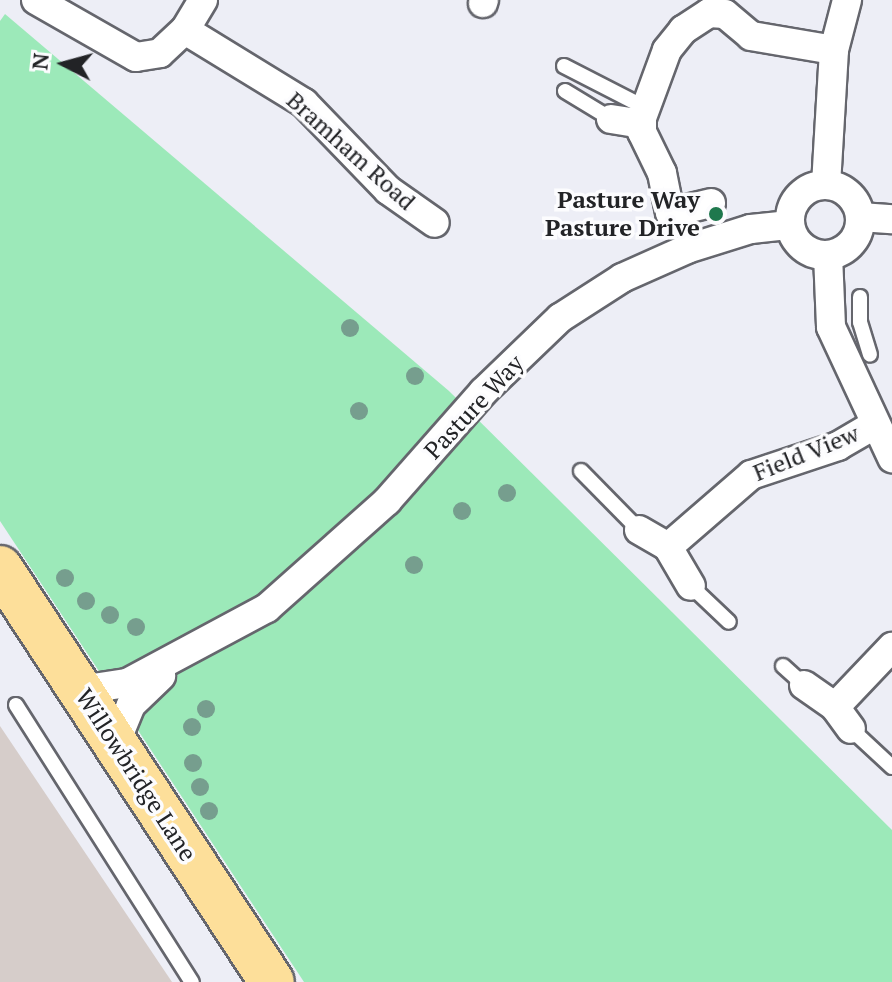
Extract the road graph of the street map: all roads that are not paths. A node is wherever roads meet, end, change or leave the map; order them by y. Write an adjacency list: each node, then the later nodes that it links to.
1 (36, 0): 5 (street)
2 (203, 0): 5 (street)
3 (847, 0): 6 (street)
4 (701, 10): 6 (street); 9 (street)
5 (185, 30): 15 (street, Bramham Road)
6 (834, 50): 11 (street)
7 (564, 66): 9 (lane)
8 (565, 91): 10 (lane)
9 (644, 116): 10 (street); 12 (street)
10 (611, 119)
11 (826, 185): 13 (street); 16 (street)
12 (711, 203)
13 (860, 217): 14 (street); 17 (street)
14 (892, 219)
15 (439, 224)
16 (790, 225): 17 (street); 31 (street, Pasture Way)
17 (828, 255): 20 (street)
18 (860, 297): 19 (lane)
19 (860, 322): 20 (lane); 21 (lane)
20 (831, 327): 22 (street)
21 (870, 354)
22 (874, 425): 23 (street); 26 (street, Field View)
23 (892, 458)
24 (581, 471): 25 (lane)
25 (639, 530): 26 (street)
26 (668, 547): 28 (street)
27 (0, 568): 34 (main road, Willowbridge Lane)
28 (691, 586): 29 (lane)
29 (729, 622)
30 (892, 647): 36 (street)
31 (192, 650): 34 (street, Pasture Way); 37 (street, Pasture Way)
32 (783, 666): 33 (lane)
33 (804, 685): 36 (street)
34 (80, 690): 37 (main road, Willowbridge Lane)
35 (16, 705): 39 (lane)
36 (843, 718): 38 (lane)
37 (115, 744): 40 (main road, Willowbridge Lane)
38 (892, 767)
39 (192, 982)
40 (272, 982)

